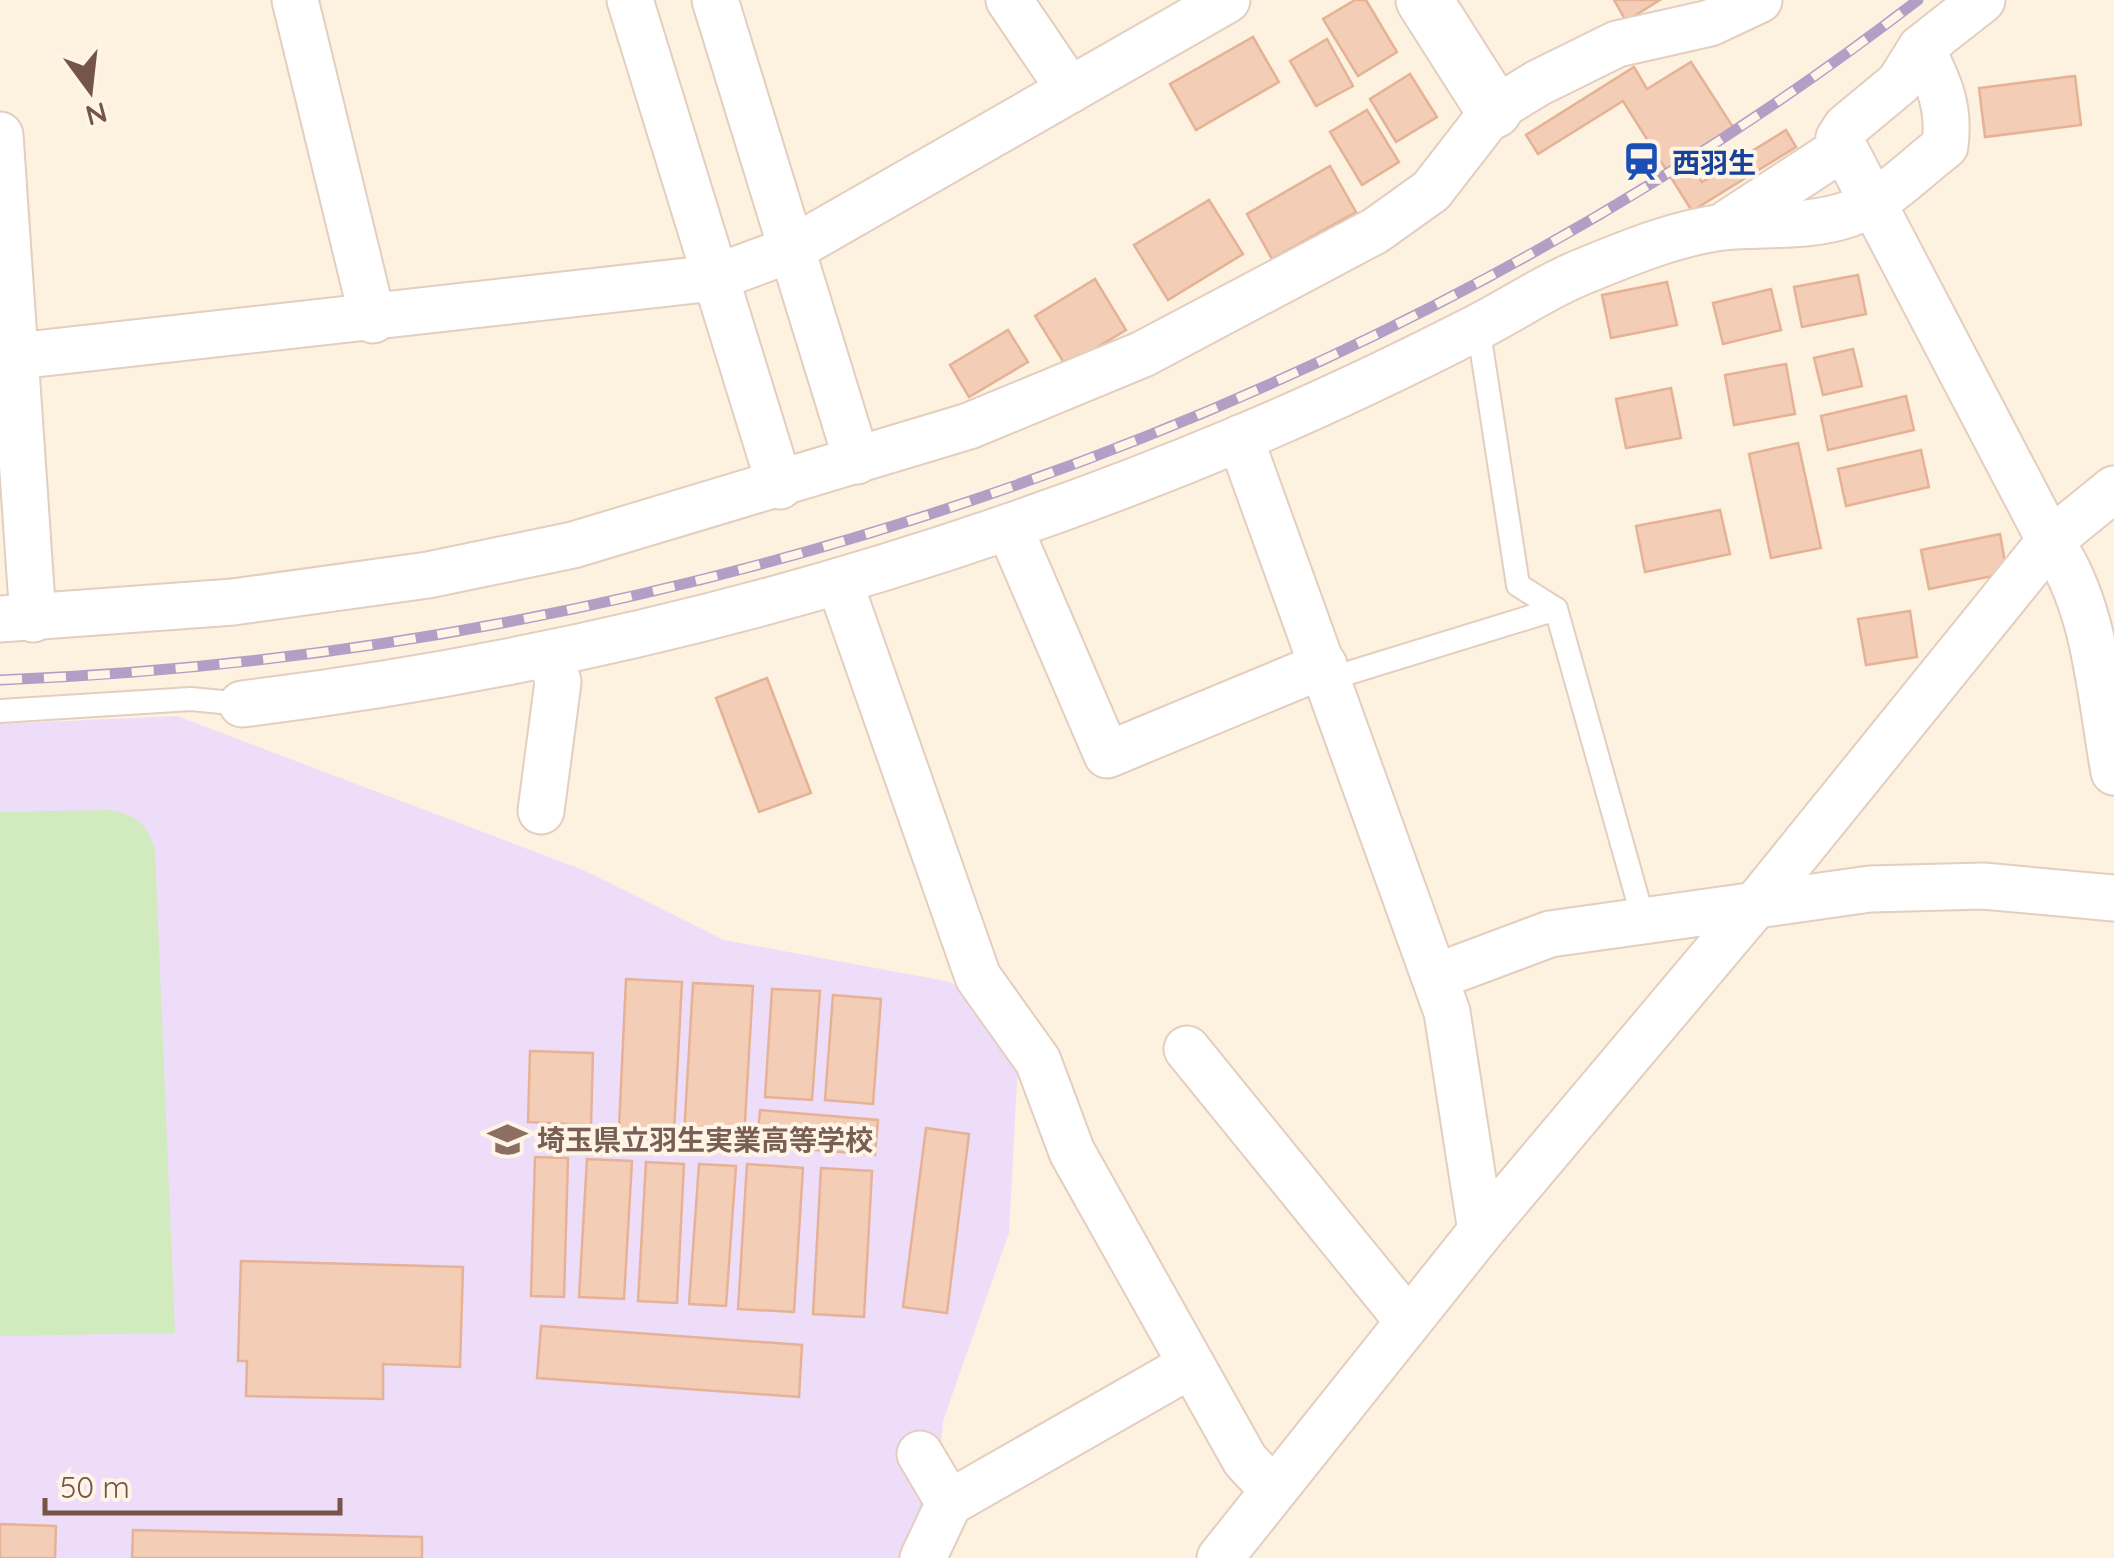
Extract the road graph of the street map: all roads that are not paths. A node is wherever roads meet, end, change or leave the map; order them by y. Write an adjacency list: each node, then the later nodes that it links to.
1 (295, 0): 18 (street)
2 (630, 0): 17 (street)
3 (714, 0): 16 (street)
4 (1009, 0): 10 (street)
5 (1227, 0): 10 (street)
6 (1424, 0): 11 (street)
7 (1760, 0): 11 (street)
8 (1982, 0): 9 (street)
9 (1921, 48): 13 (street); 14 (street)
10 (1070, 90): 16 (street)
11 (1494, 110): 22 (street)
12 (0, 135): 20 (street)
13 (1841, 150): 14 (street); 15 (street)
14 (1873, 201): 15 (street); 26 (street)
15 (1719, 228): 19 (street)
16 (792, 249): 17 (street); 22 (street)
17 (714, 278): 18 (street); 23 (street)
18 (373, 320): 20 (street)
19 (1478, 326): 21 (street); 28 (lane)
20 (8, 358): 29 (street)
21 (1240, 438): 25 (street); 31 (street)
22 (857, 461): 23 (street)
23 (780, 486): 29 (street)
24 (2114, 489): 26 (street)
25 (1008, 527): 27 (street); 31 (street)
26 (2050, 541): 34 (street); 37 (street)
27 (839, 581): 30 (street); 43 (street)
28 (1556, 609): 31 (lane); 38 (lane)
29 (16, 619)
30 (551, 656): 32 (street); 35 (street)
31 (1327, 672): 39 (street)
32 (242, 704): 33 (lane)
33 (0, 710)
34 (2114, 772)
35 (541, 811)
36 (2114, 898): 37 (street)
37 (1753, 908): 38 (street); 41 (street)
38 (1644, 922): 39 (street)
39 (1434, 977): 41 (street)
40 (1187, 1049): 42 (street)
41 (1481, 1231): 42 (street)
42 (1408, 1321): 45 (street)
43 (1192, 1366): 45 (street); 46 (street)
44 (920, 1454): 46 (street)
45 (1272, 1488): 48 (street)
46 (949, 1503): 47 (street)
47 (923, 1558)
48 (1220, 1558)

